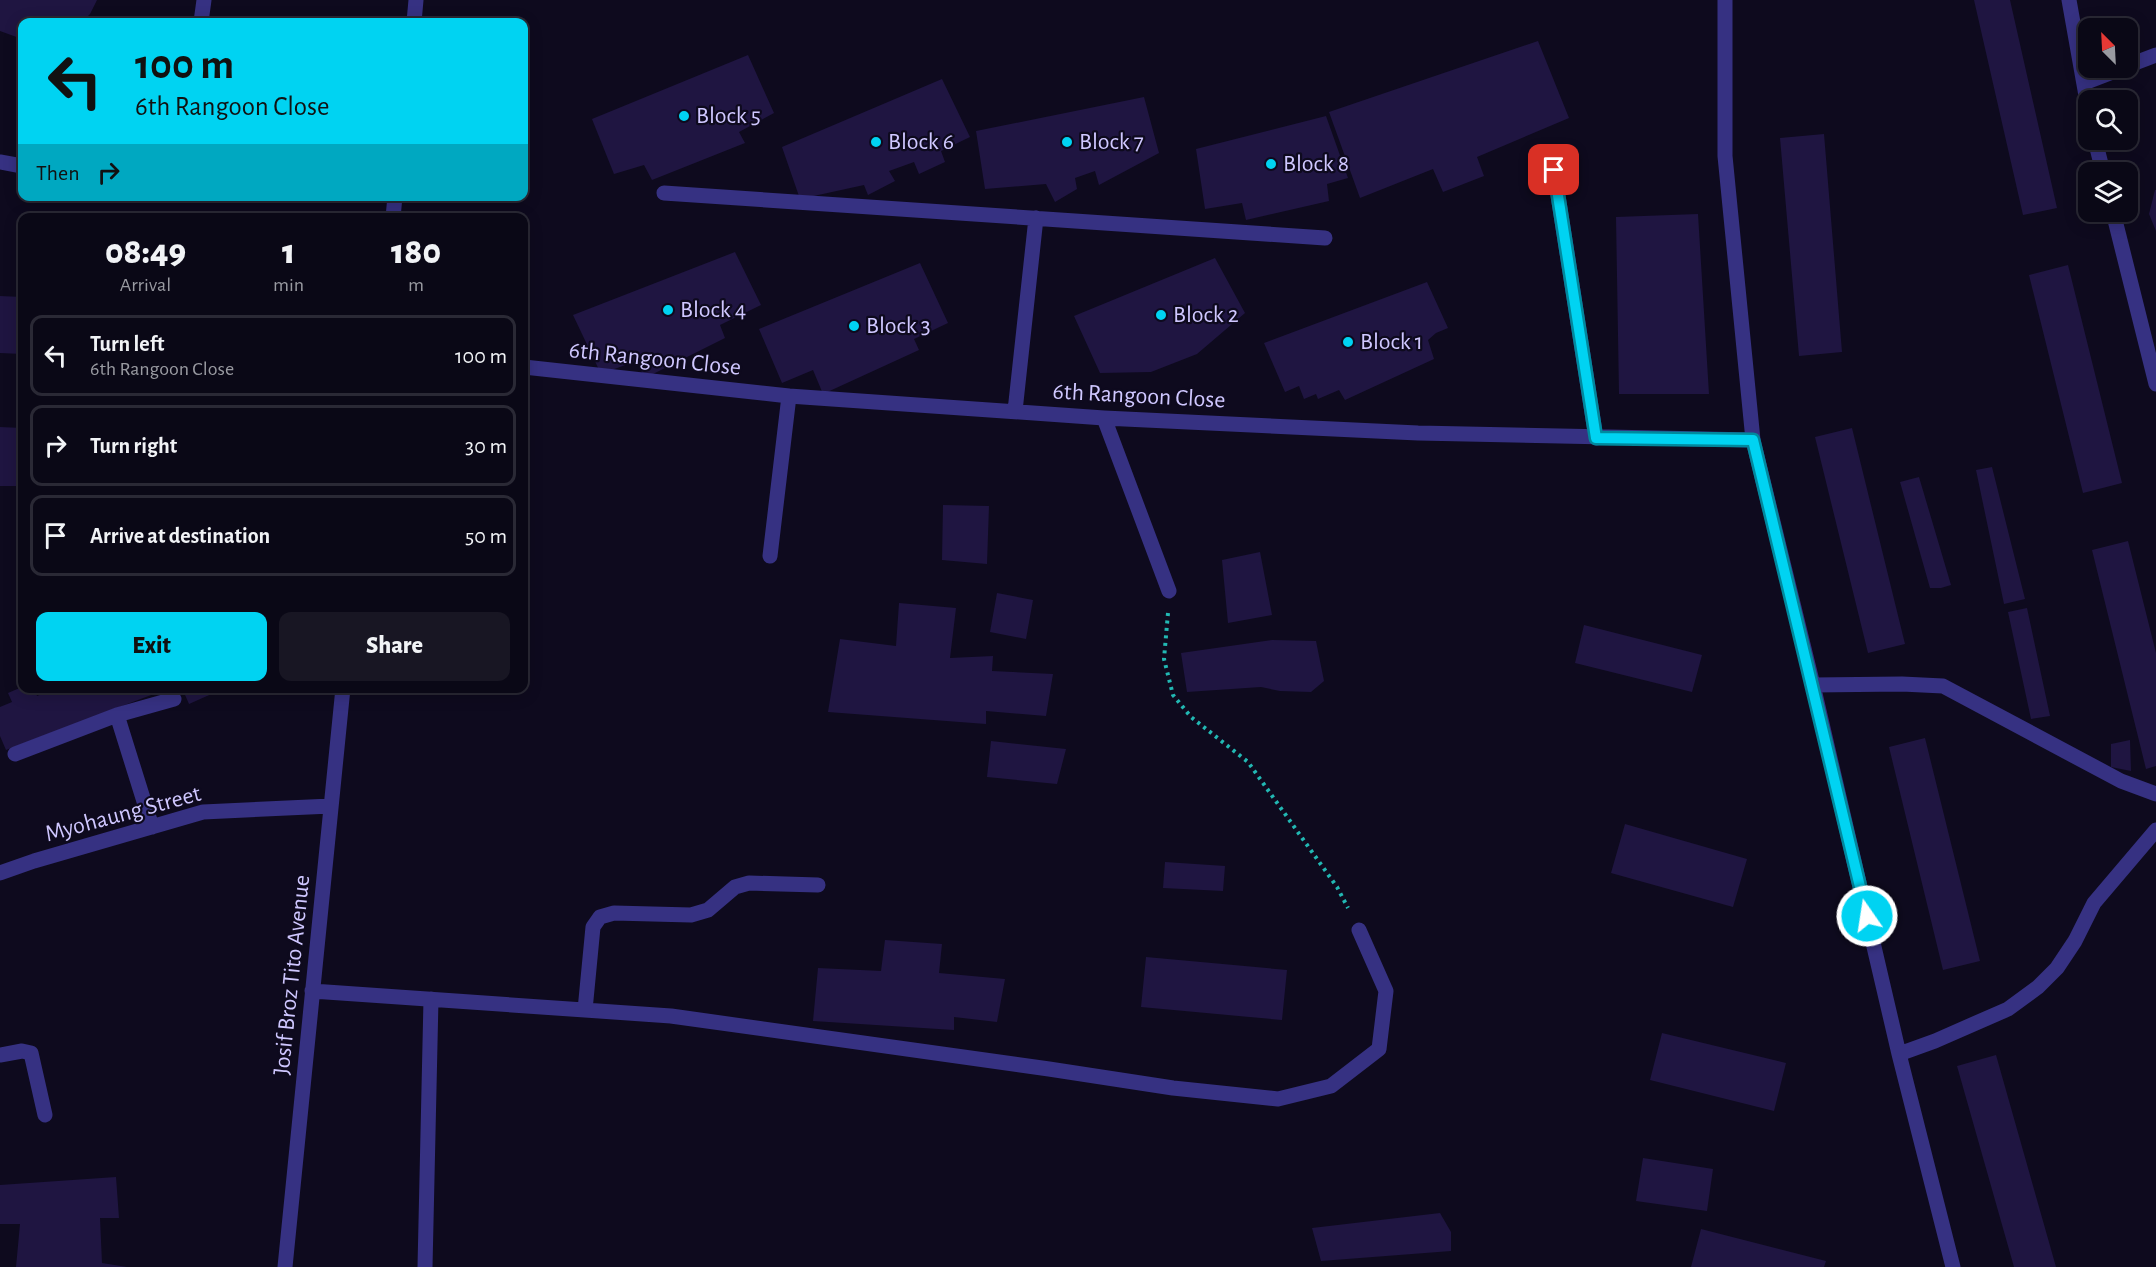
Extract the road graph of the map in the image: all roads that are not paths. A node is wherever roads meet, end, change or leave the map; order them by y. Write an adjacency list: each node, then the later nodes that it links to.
1 (204, 0): 5 (street)
2 (416, 0): 6 (street)
3 (1725, 0): 25 (street)
4 (2069, 0): 10 (street)
5 (202, 18)
6 (414, 18)
7 (2156, 55): 8 (street)
8 (2138, 62)
9 (2097, 78): 10 (street)
10 (2084, 83): 11 (street)
11 (2085, 90)
12 (0, 162): 13 (street)
13 (18, 165)
14 (1554, 170): 24 (street)
15 (664, 193): 16 (street)
16 (1036, 218): 18 (street); 22 (street)
17 (2116, 222): 20 (street)
18 (1325, 238)
19 (528, 367): 21 (street, 6th Rangoon Close)
20 (2156, 384)
21 (789, 396): 22 (street, 6th Rangoon Close); 26 (street)
22 (1015, 411): 23 (street, 6th Rangoon Close)
23 (1104, 418): 24 (street, 6th Rangoon Close); 27 (street)
24 (1596, 438): 25 (street, 6th Rangoon Close)
25 (1753, 440): 28 (street)
26 (770, 556)
27 (1169, 591)
28 (1813, 685): 33 (street); 43 (street)
29 (343, 693): 34 (street, Josif Broz Tito Avenue)
30 (174, 699): 31 (street)
31 (117, 715): 32 (street); 35 (street)
32 (15, 754)
33 (2156, 794)
34 (332, 806): 35 (street, Myohaung Street); 40 (street, Josif Broz Tito Avenue)
35 (152, 827): 37 (street, Myohaung Street)
36 (2156, 830): 43 (street)
37 (0, 873)
38 (818, 885): 42 (street)
39 (1359, 930): 42 (street)
40 (312, 991): 41 (street); 46 (street, Josif Broz Tito Avenue)
41 (431, 999): 42 (street); 47 (street)
42 (585, 1010)
43 (1899, 1054): 48 (street)
44 (0, 1055): 45 (street)
45 (45, 1114)
46 (285, 1267)
47 (425, 1267)
48 (1953, 1267)

